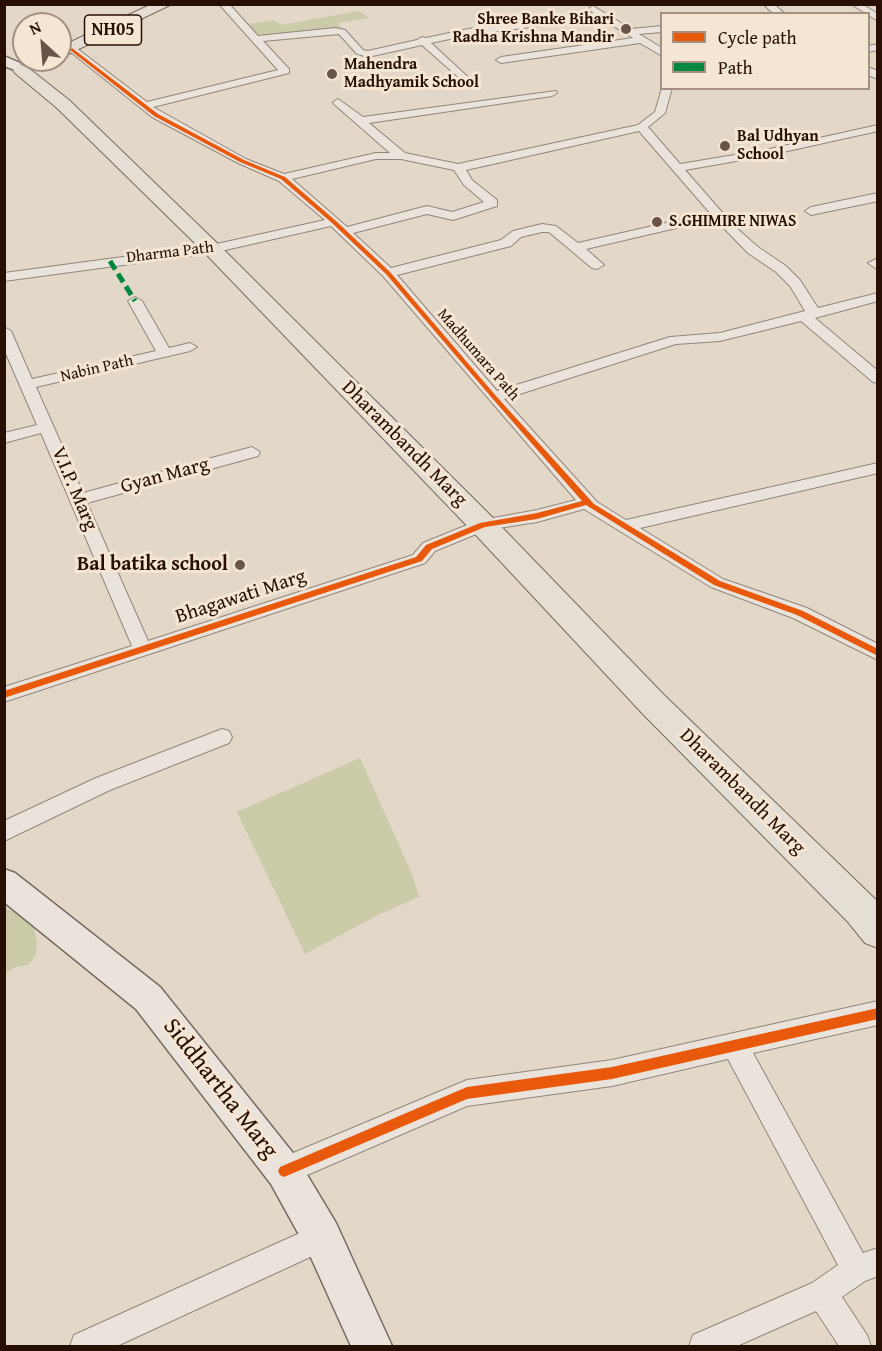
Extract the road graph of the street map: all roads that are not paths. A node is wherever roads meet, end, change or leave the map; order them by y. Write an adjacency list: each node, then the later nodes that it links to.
1 (165, 4): 12 (main road, NH05)
2 (223, 4): 9 (street)
3 (586, 4): 6 (street)
4 (855, 4): 5 (street)
5 (868, 12)
6 (604, 15): 8 (street); 10 (street)
7 (660, 29): 8 (street)
8 (631, 32): 11 (street)
9 (256, 39): 10 (street); 21 (street)
10 (422, 40): 17 (street)
11 (642, 40): 13 (street); 15 (street)
12 (72, 48)
13 (660, 52)
14 (72, 55): 21 (street, Madhumara Path)
15 (501, 60)
16 (21, 72): 34 (main road, Dharambandh Marg)
17 (465, 81)
18 (667, 90): 23 (street)
19 (552, 93): 22 (street)
20 (338, 102): 22 (street)
21 (145, 106): 28 (street, Madhumara Path)
22 (362, 121): 25 (street)
23 (642, 127): 26 (street); 27 (street)
24 (878, 128): 27 (street)
25 (401, 156): 26 (street); 28 (street)
26 (458, 167): 32 (street, Dharma Path)
27 (677, 168): 31 (street)
28 (283, 178): 32 (street, Madhumara Path)
29 (878, 197): 30 (street)
30 (812, 211)
31 (718, 215): 33 (street); 42 (street)
32 (339, 227): 34 (street, Dharma Path); 38 (street, Madhumara Path)
33 (576, 247): 36 (street); 38 (street)
34 (212, 249): 39 (street, Dharma Path); 55 (main road, Dharambandh Marg)
35 (878, 262): 37 (street)
36 (597, 265)
37 (878, 266)
38 (388, 273): 48 (street, Madhumara Path)
39 (4, 277)
40 (878, 297): 42 (street)
41 (135, 301): 45 (street, Nabin Path)
42 (808, 315): 46 (street); 48 (street)
43 (4, 331): 47 (street, V.I.P. Marg)
44 (190, 347): 45 (street, Nabin Path)
45 (165, 353): 47 (street, Nabin Path)
46 (878, 379)
47 (28, 384): 49 (street, V.I.P. Marg)
48 (494, 397): 54 (street, Madhumara Path)
49 (47, 427): 50 (street); 53 (street, V.I.P. Marg)
50 (4, 438)
51 (252, 452): 53 (street, Gyan Marg)
52 (878, 468): 56 (street)
53 (78, 500): 57 (street, V.I.P. Marg)
54 (588, 502): 55 (street, Bhagawati Marg); 56 (street, Madhumara Path)
55 (483, 525): 57 (street, Bhagawati Marg); 63 (main road, Dharambandh Marg)
56 (625, 526): 58 (street, Madhumara Path)
57 (142, 648): 59 (street, Bhagawati Marg)
58 (878, 653)
59 (4, 695)
60 (222, 737): 61 (street)
61 (4, 832)
62 (4, 883): 66 (street, Siddhartha Marg)
63 (878, 931)
64 (878, 1013): 65 (street)
65 (735, 1046): 66 (street); 68 (street)
66 (284, 1171): 67 (street, Siddhartha Marg)
67 (322, 1237): 70 (street); 71 (street, Siddhartha Marg)
68 (867, 1266): 69 (street)
69 (822, 1293): 72 (street); 73 (street)
70 (85, 1347)
71 (372, 1347)
72 (704, 1347)
73 (856, 1347)

